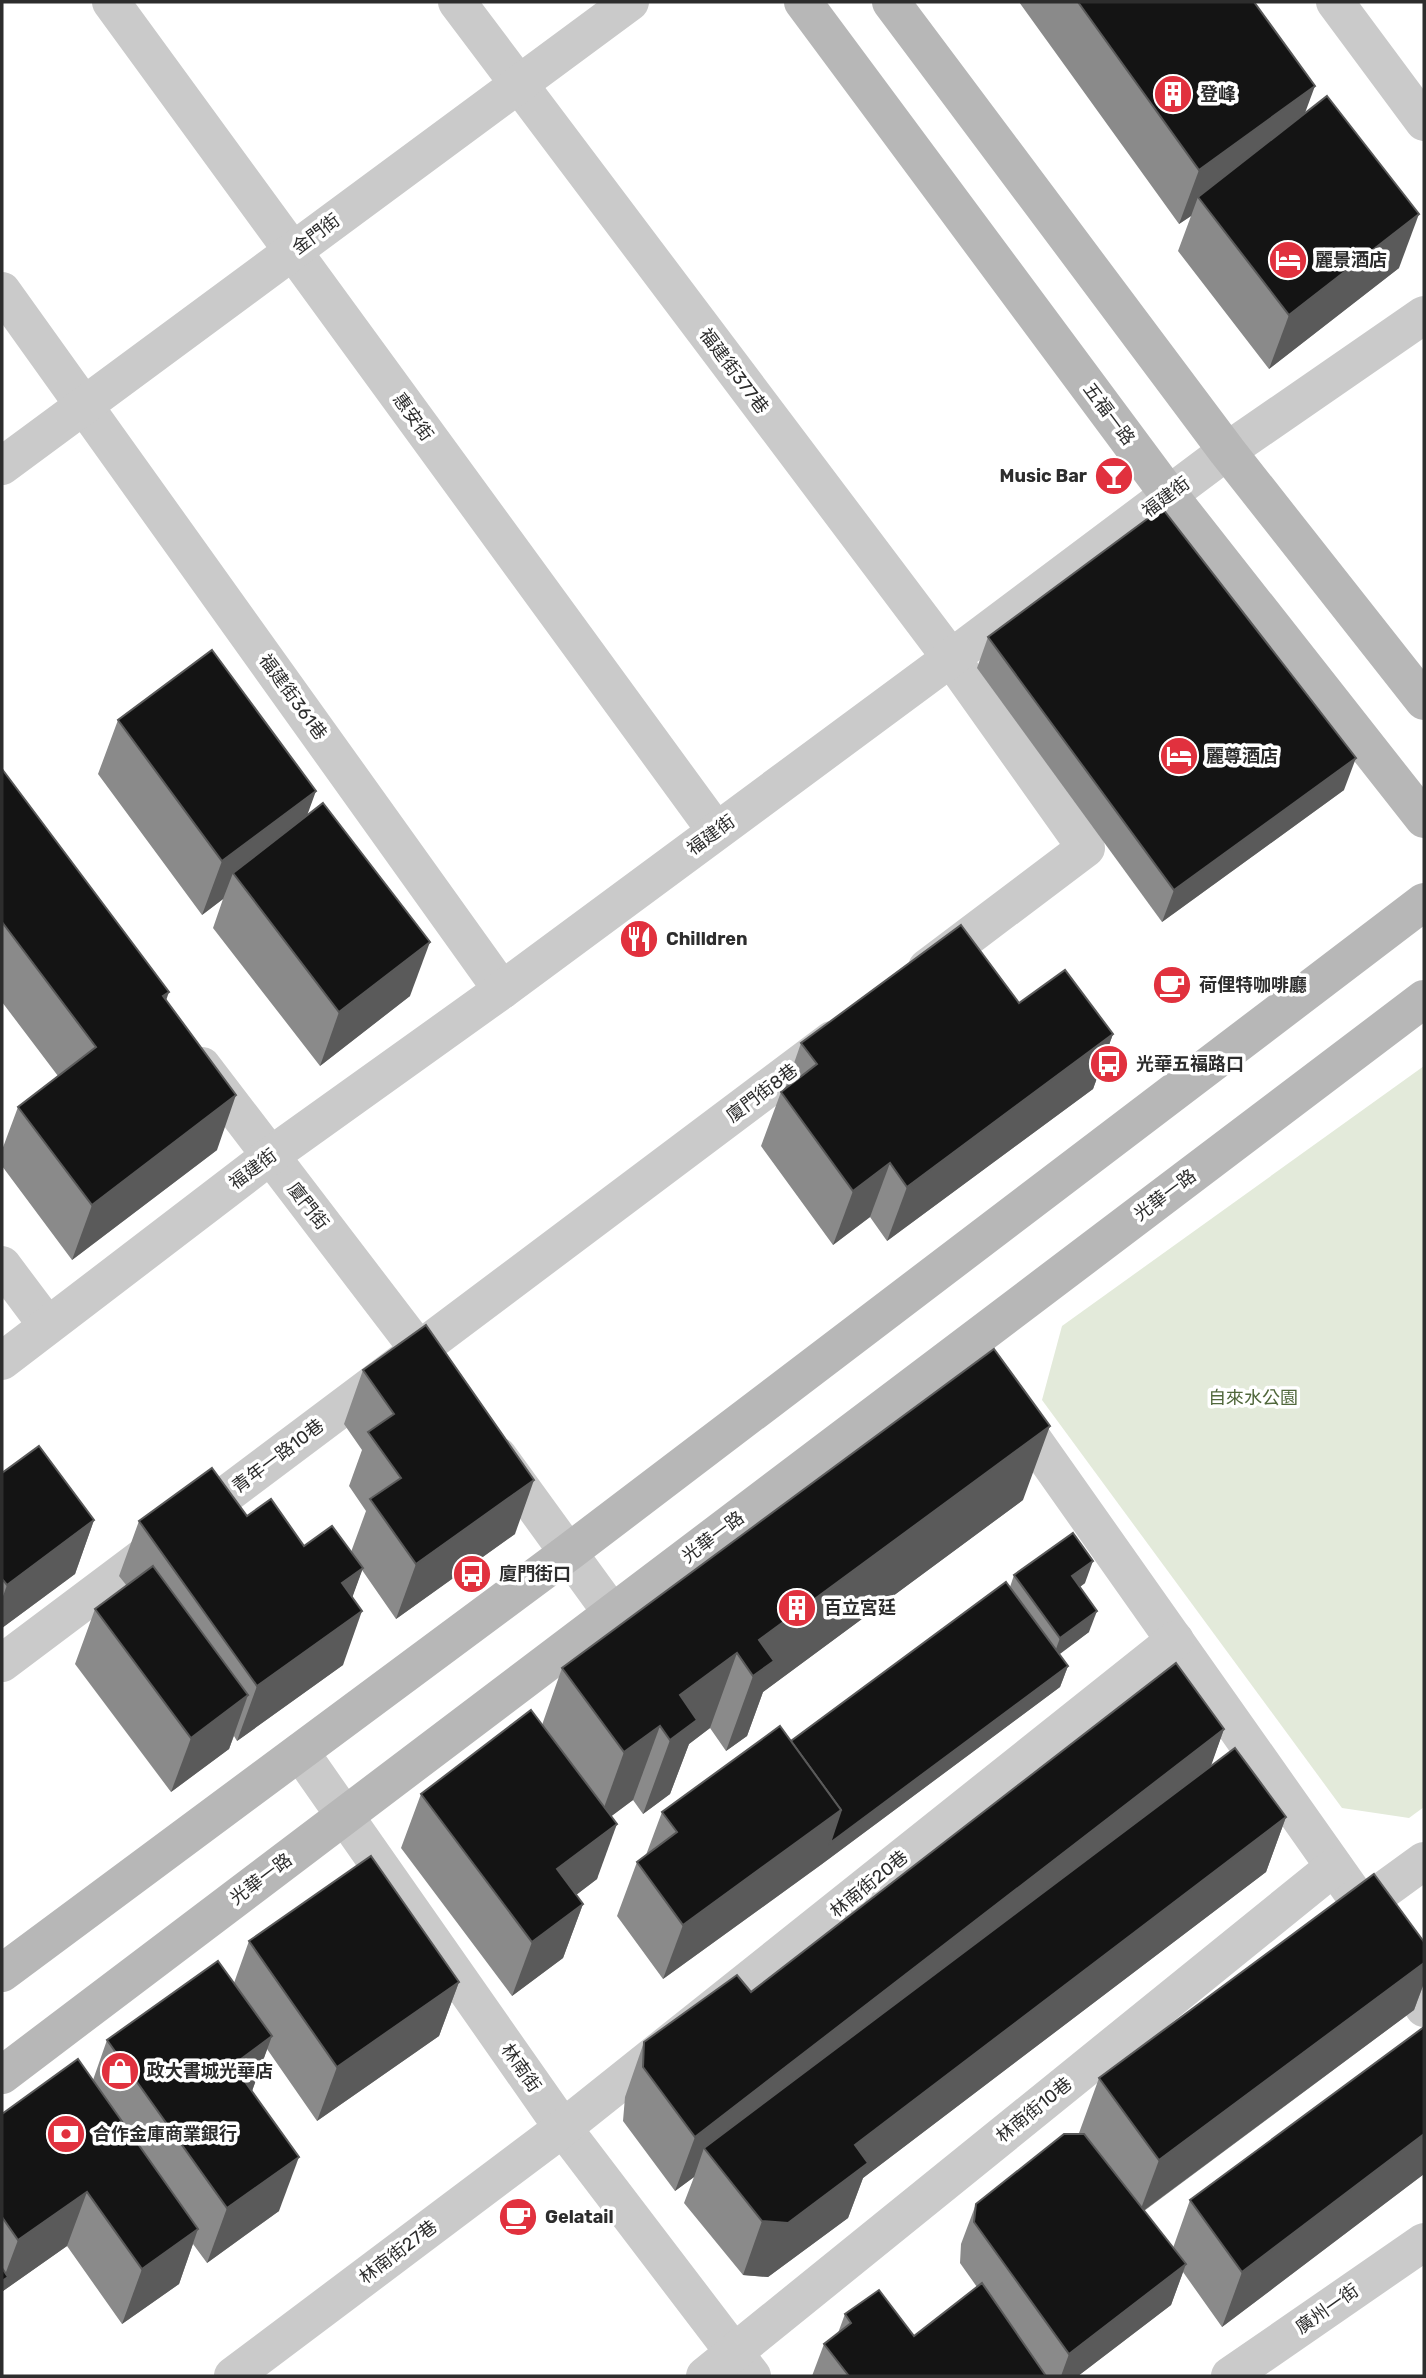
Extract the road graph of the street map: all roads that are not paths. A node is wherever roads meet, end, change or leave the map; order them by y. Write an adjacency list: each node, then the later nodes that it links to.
1 (457, 2): 7 (street, 福建街377巷)
2 (630, 2): 7 (street, 金門街)
3 (803, 2): 15 (street, 五福一路)
4 (891, 2): 13 (street)
5 (1335, 2): 8 (street)
6 (125, 7): 9 (street, 惠安街)
7 (517, 85): 9 (street, 金門街); 16 (street, 福建街377巷)
8 (1424, 122)
9 (292, 251): 12 (street, 金門街); 19 (street, 惠安街)
10 (2, 291): 12 (street, 福建街361巷)
11 (1424, 315): 13 (street, 福建街)
12 (84, 405): 14 (street, 金門街); 21 (street, 福建街361巷)
13 (1227, 451): 15 (street, 福建街); 17 (street)
14 (2, 466)
15 (1169, 495): 16 (street, 福建街); 18 (street, 五福一路)
16 (951, 658): 19 (street, 福建街); 22 (street)
17 (1424, 701)
18 (1424, 819)
19 (716, 831): 21 (street, 福建街)
20 (1424, 902): 34 (street)
21 (502, 989): 26 (street, 福建街)
22 (897, 991)
23 (1424, 999): 31 (street, 光華一路)
24 (864, 1016): 29 (street, 廈門街8巷)
25 (178, 1034): 26 (street, 廈門街)
26 (270, 1156): 28 (street, 福建街); 29 (street, 廈門街)
27 (2, 1265): 28 (street)
28 (47, 1325): 30 (street, 福建街)
29 (420, 1351): 32 (street, 廈門街); 37 (street, 青年一路10巷)
30 (2, 1361)
31 (980, 1364): 35 (street, 光華一路); 36 (street)
32 (453, 1395)
33 (478, 1429): 34 (street)
34 (569, 1552): 35 (street); 38 (street)
35 (612, 1613): 39 (street, 光華一路)
36 (1175, 1640): 41 (street); 46 (street, 林南街20巷)
37 (2, 1662)
38 (300, 1752): 39 (street, 林南街); 43 (street)
39 (344, 1816): 45 (street, 光華一路); 46 (street, 林南街)
40 (1424, 1861): 42 (street)
41 (1334, 1867): 42 (street); 48 (street, 林南街10巷)
42 (1362, 1906): 44 (street)
43 (2, 1973)
44 (1424, 2008)
45 (2, 2075)
46 (563, 2128): 48 (street, 林南街); 49 (street, 林南街27巷)
47 (1424, 2242): 50 (street, 廣州一街)
48 (730, 2369)
49 (233, 2376)
50 (1230, 2376)

